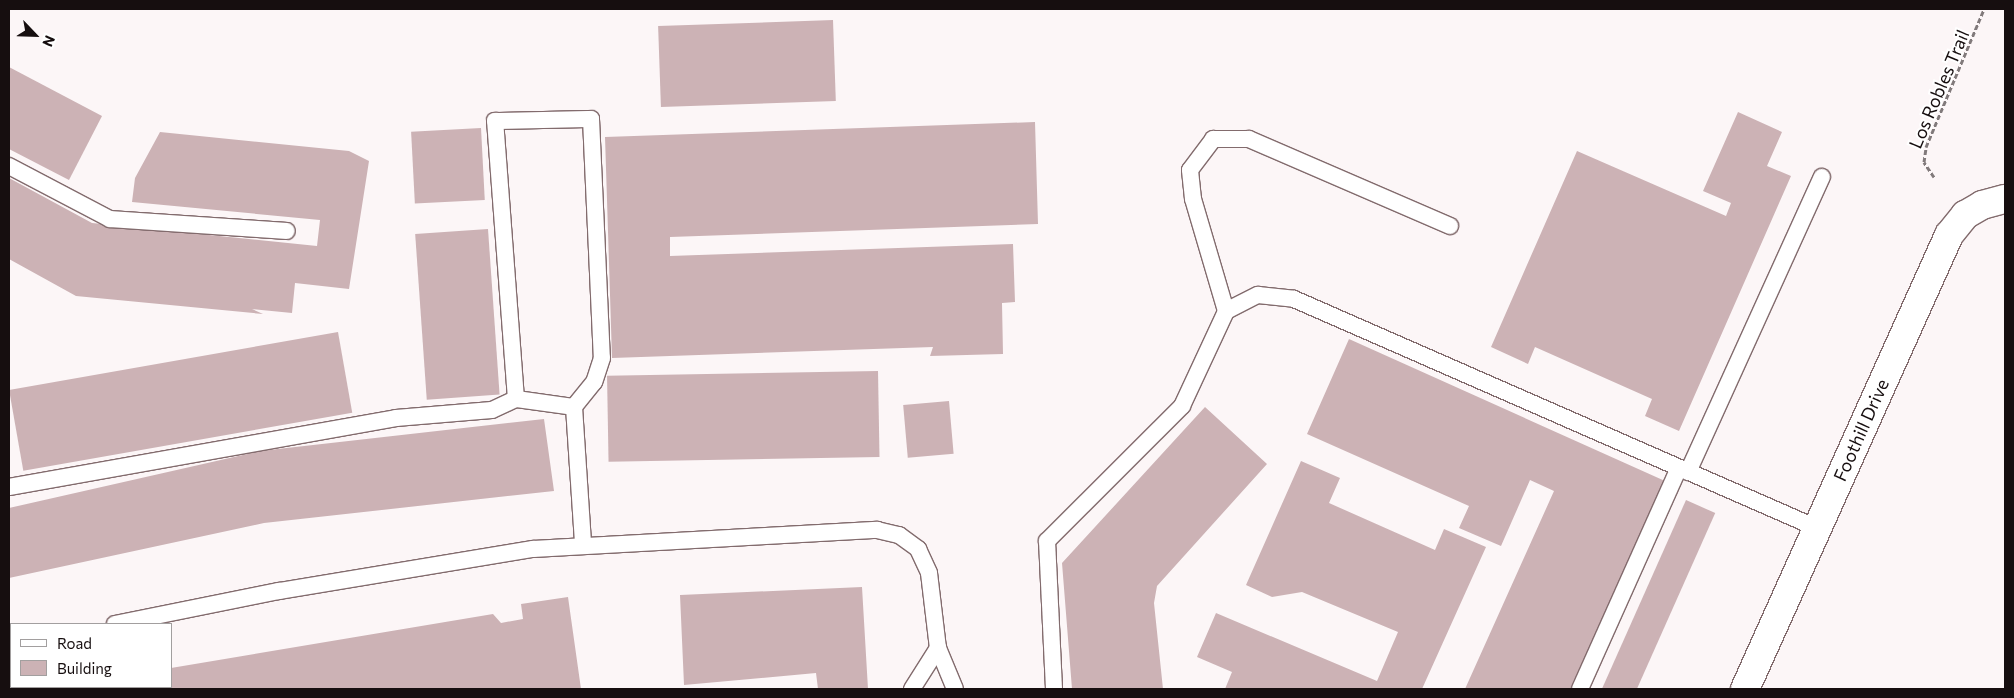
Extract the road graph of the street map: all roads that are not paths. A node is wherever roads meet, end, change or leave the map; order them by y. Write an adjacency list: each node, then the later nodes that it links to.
1 (9, 166): 5 (lane)
2 (1822, 177): 9 (lane)
3 (2005, 200): 11 (street, Foothill Drive)
4 (1450, 226): 6 (lane)
5 (287, 231)
6 (1226, 311): 9 (lane); 17 (lane)
7 (516, 399): 8 (lane); 8 (lane); 10 (lane)
8 (574, 407): 12 (lane)
9 (1684, 470): 11 (lane); 18 (lane)
10 (9, 487)
11 (1817, 528): 19 (street, Foothill Drive)
12 (583, 543): 13 (lane); 14 (lane)
13 (120, 623)
14 (938, 648): 15 (lane); 16 (lane)
15 (912, 689)
16 (955, 689)
17 (1054, 689)
18 (1580, 689)
19 (1745, 689)

